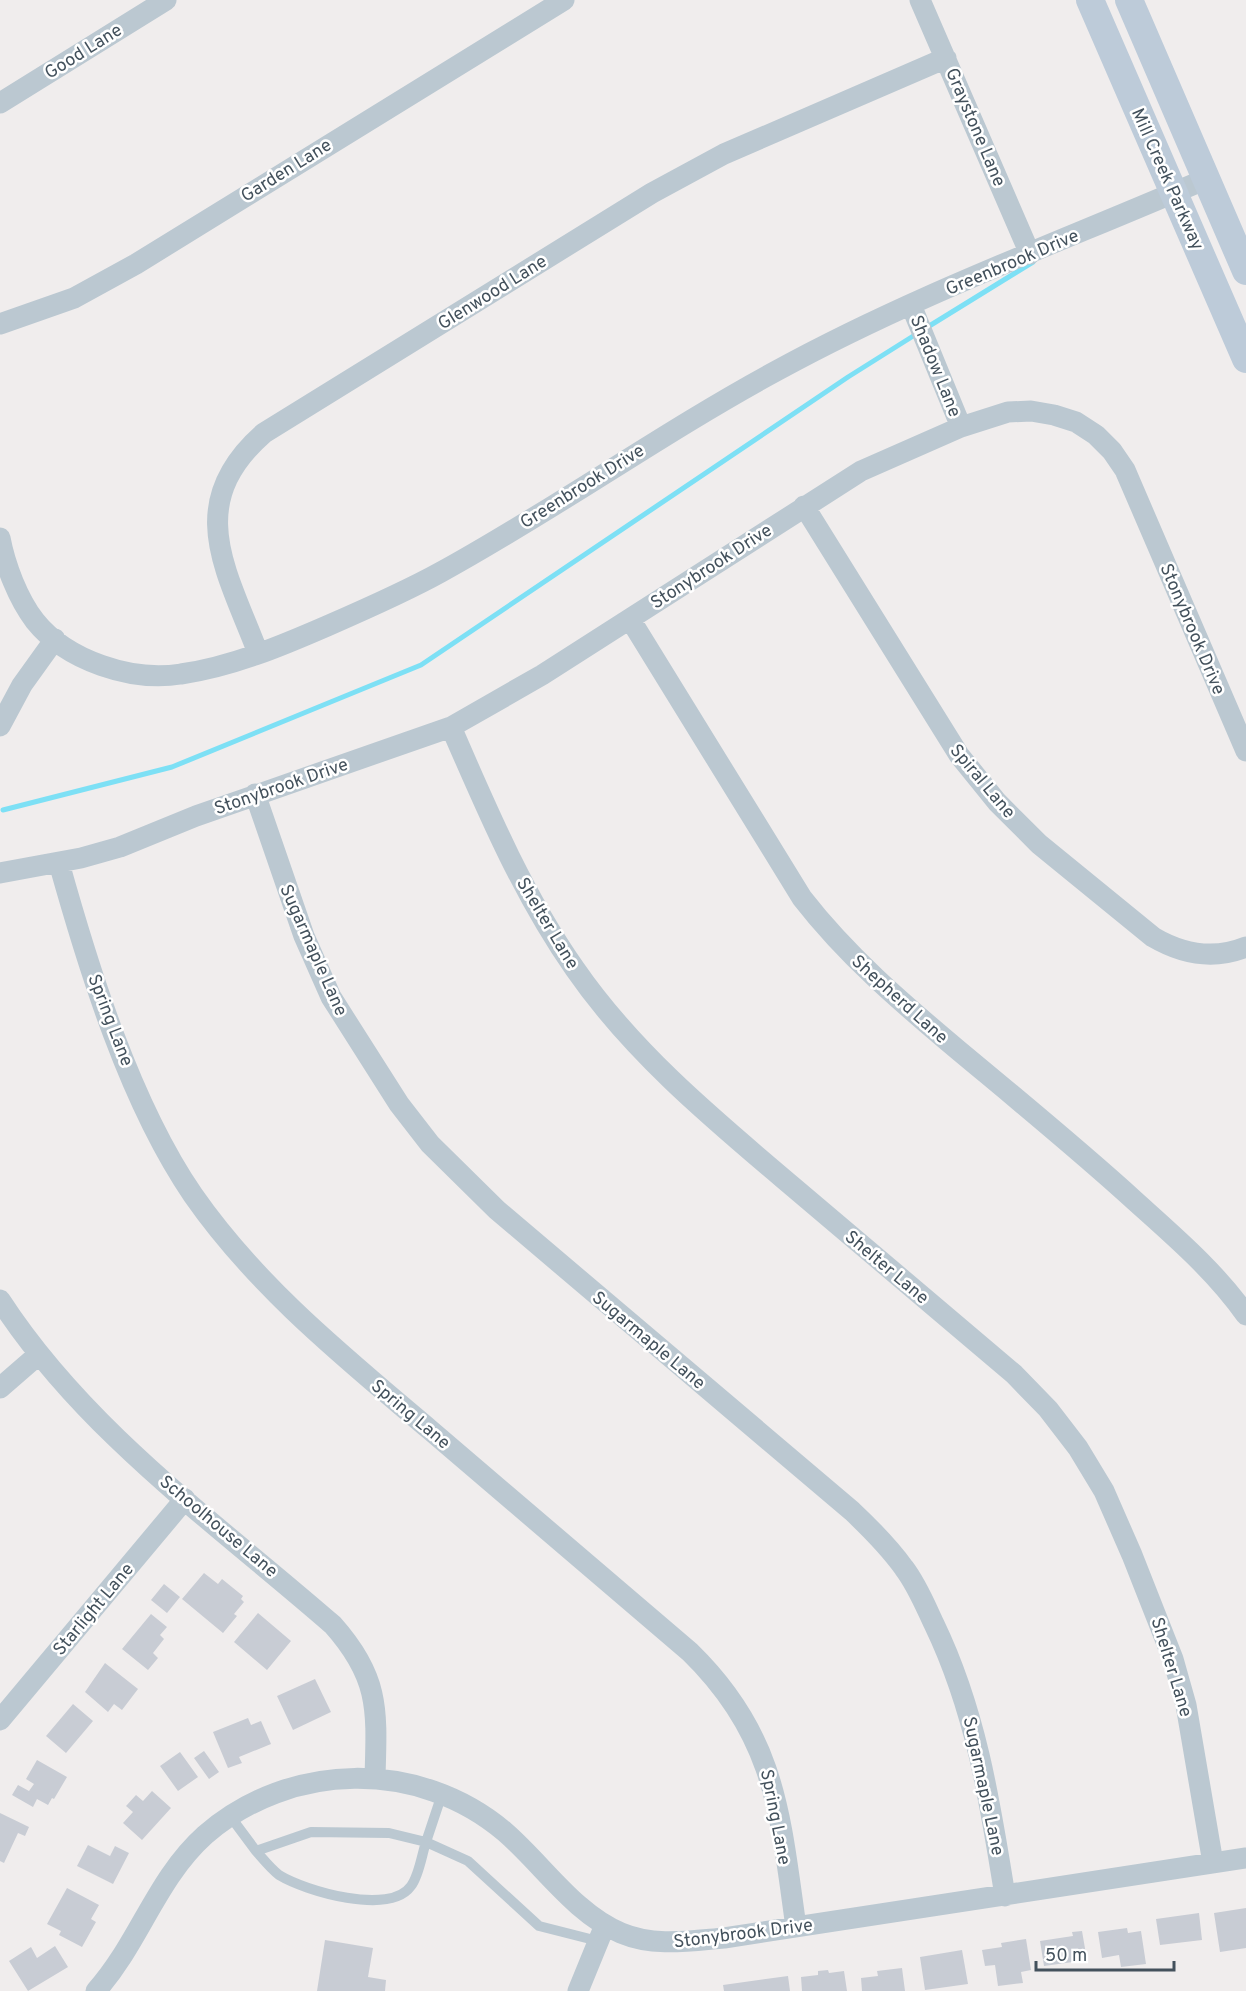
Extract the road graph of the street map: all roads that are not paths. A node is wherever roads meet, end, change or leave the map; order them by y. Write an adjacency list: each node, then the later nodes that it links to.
1 (166, 0): 7 (street, Good Lane)
2 (564, 0): 13 (street, Garden Lane)
3 (920, 0): 6 (street, Graystone Lane)
4 (1090, 0): 9 (main road, Mill Creek Parkway)
5 (1129, 0): 8 (main road, Mill Creek Parkway)
6 (946, 58): 10 (street, Graystone Lane); 21 (street, Glenwood Lane)
7 (0, 103)
8 (1206, 179): 9 (street, Greenbrook Drive); 11 (main road, Mill Creek Parkway)
9 (1174, 193): 10 (street, Greenbrook Drive); 14 (main road, Mill Creek Parkway)
10 (1030, 254): 12 (street, Greenbrook Drive)
11 (1246, 271)
12 (911, 305): 15 (street, Shadow Lane); 21 (street, Greenbrook Drive)
13 (0, 324)
14 (1246, 359)
15 (961, 427): 16 (street, Stonybrook Drive); 24 (street, Stonybrook Drive)
16 (804, 506): 19 (street, Stonybrook Drive); 28 (street, Spiral Lane)
17 (0, 538): 18 (street, Greenbrook Drive)
18 (7, 582): 20 (street, Greenbrook Drive)
19 (630, 620): 23 (street, Stonybrook Drive); 30 (street, Shepherd Lane)
20 (55, 639): 21 (street, Greenbrook Drive); 22 (street)
21 (258, 653)
22 (0, 726)
23 (451, 727): 25 (street, Stonybrook Drive); 41 (street, Shelter Lane)
24 (1246, 751)
25 (255, 794): 26 (street, Stonybrook Drive); 42 (street, Sugarmaple Lane)
26 (60, 863): 27 (street, Stonybrook Drive); 43 (street, Spring Lane)
27 (0, 873)
28 (1246, 947)
29 (0, 1300): 31 (street, Schoolhouse Lane)
30 (1246, 1315)
31 (38, 1355): 32 (street); 33 (street, Schoolhouse Lane)
32 (0, 1388)
33 (185, 1498): 34 (street, Starlight Lane); 35 (street, Schoolhouse Lane)
34 (0, 1720)
35 (375, 1777): 36 (street, Stonybrook Drive); 37 (street, Stonybrook Drive)
36 (442, 1794): 38 (lane); 44 (street, Stonybrook Drive)
37 (230, 1816): 39 (lane); 45 (street, Stonybrook Drive)
38 (426, 1842): 39 (lane); 39 (lane); 44 (lane)
39 (256, 1851)
40 (1246, 1858): 41 (street, Stonybrook Drive)
41 (1213, 1863): 42 (street, Stonybrook Drive)
42 (1005, 1896): 43 (street, Stonybrook Drive)
43 (796, 1927): 44 (street, Stonybrook Drive)
44 (601, 1933): 46 (street)
45 (96, 1991)
46 (579, 1991)

